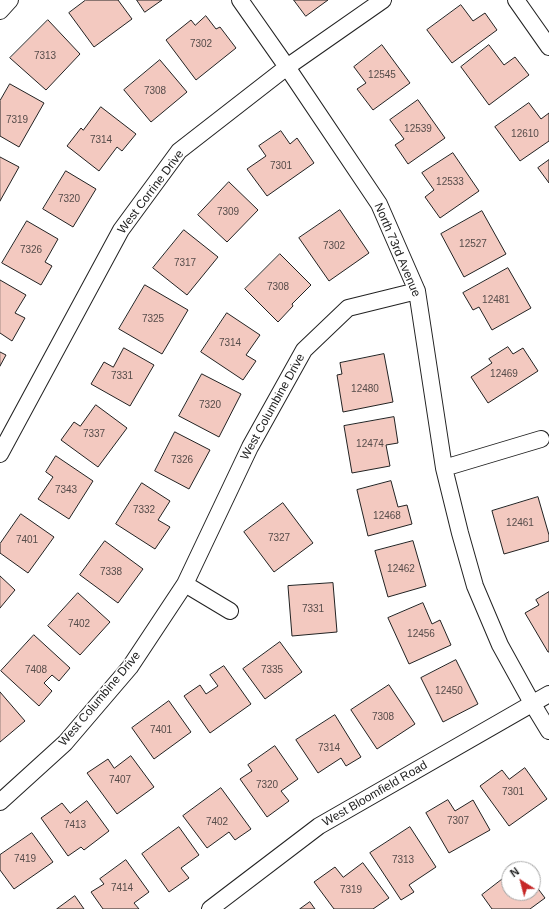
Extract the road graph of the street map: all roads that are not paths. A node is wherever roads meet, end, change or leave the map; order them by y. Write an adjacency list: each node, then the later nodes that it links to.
1 (10, 0): 5 (street)
2 (240, 0): 7 (street, North 73rd Avenue)
3 (384, 0): 7 (street, West Corrine Drive)
4 (516, 0): 6 (street)
5 (0, 11)
6 (549, 47)
7 (287, 67): 8 (street, North 73rd Avenue); 10 (street, West Corrine Drive)
8 (417, 291): 11 (street, North 73rd Avenue); 12 (street, West Columbine Drive)
9 (541, 439): 11 (street)
10 (0, 454)
11 (444, 468): 15 (street, North 73rd Avenue)
12 (185, 584): 13 (street); 17 (street, West Columbine Drive)
13 (230, 611)
14 (549, 694): 15 (street, West Bloomfield Road)
15 (532, 703): 16 (street, North 73rd Avenue); 18 (street, West Bloomfield Road)
16 (549, 731)
17 (0, 802)
18 (210, 909)

